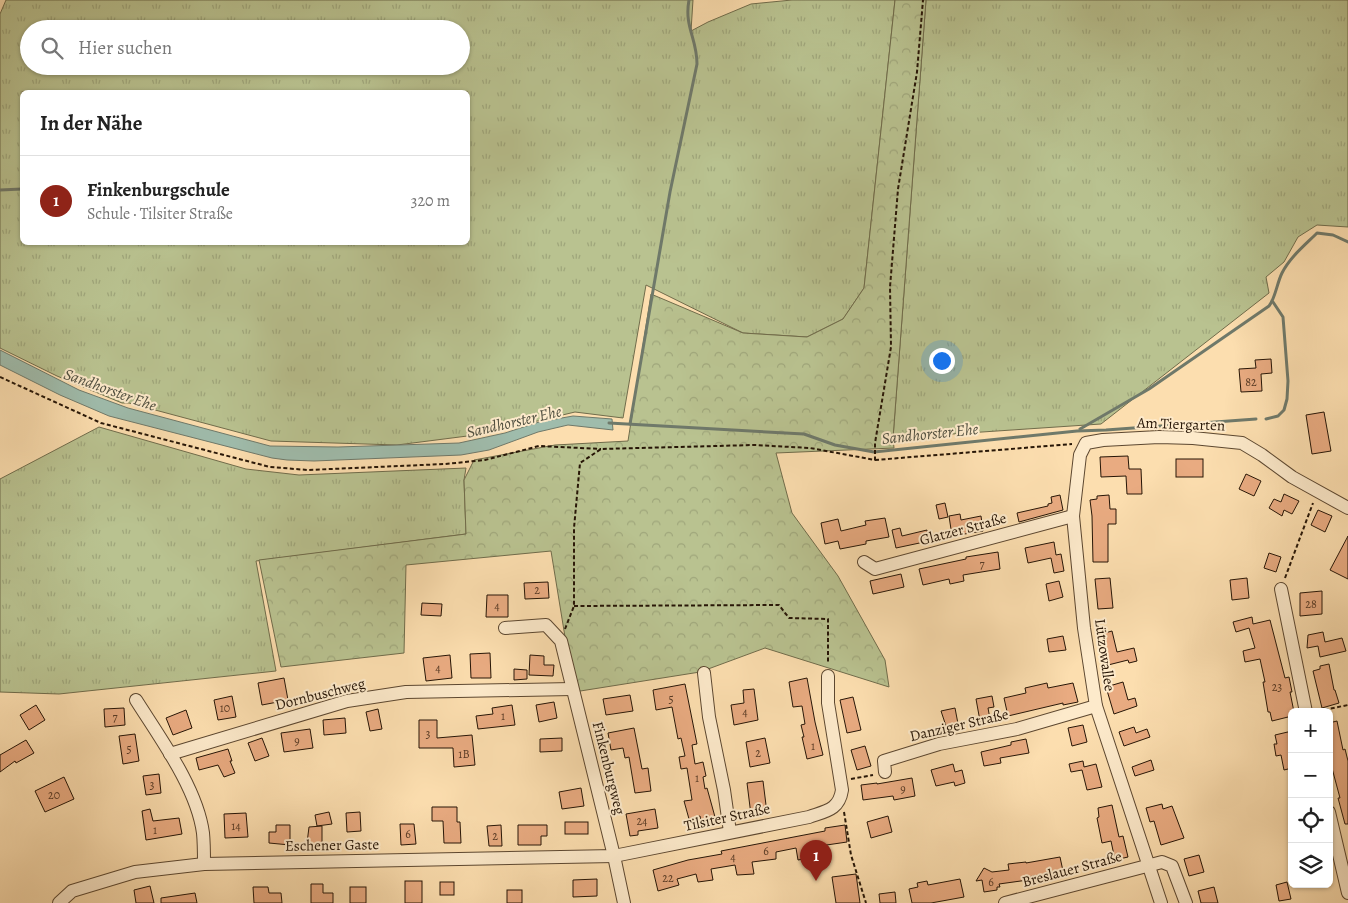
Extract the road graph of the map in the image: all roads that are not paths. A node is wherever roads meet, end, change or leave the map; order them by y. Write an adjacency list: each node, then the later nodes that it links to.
1 (1086, 443): 2 (street, Am Tiergarten); 3 (street, Lützowallee)
2 (1348, 508)
3 (1073, 516): 4 (street, Glatzer Straße); 11 (street, Lützowallee)
4 (864, 562)
5 (1281, 589): 12 (street)
6 (505, 628): 9 (street, Finkenburgweg)
7 (704, 673): 16 (street)
8 (828, 676): 16 (street, Tilsiter Straße)
9 (572, 689): 13 (street, Dornbuschweg); 17 (street, Finkenburgweg)
10 (136, 700): 13 (street)
11 (1096, 706): 14 (street, Danziger Straße); 19 (street, Lützowallee)
12 (1305, 708)
13 (170, 754): 18 (street)
14 (885, 772)
15 (1333, 829): 20 (street)
16 (730, 832): 17 (street, Tilsiter Straße)
17 (614, 856): 18 (street, Eschener Gaste); 22 (street, Finkenburgweg)
18 (204, 864): 21 (street, Eschener Gaste)
19 (1147, 866): 23 (street, Breslauer Straße); 24 (street, Lützowallee); 25 (street)
20 (1348, 893)
21 (59, 903)
22 (624, 903)
23 (1005, 903)
24 (1161, 903)
25 (1186, 903)

